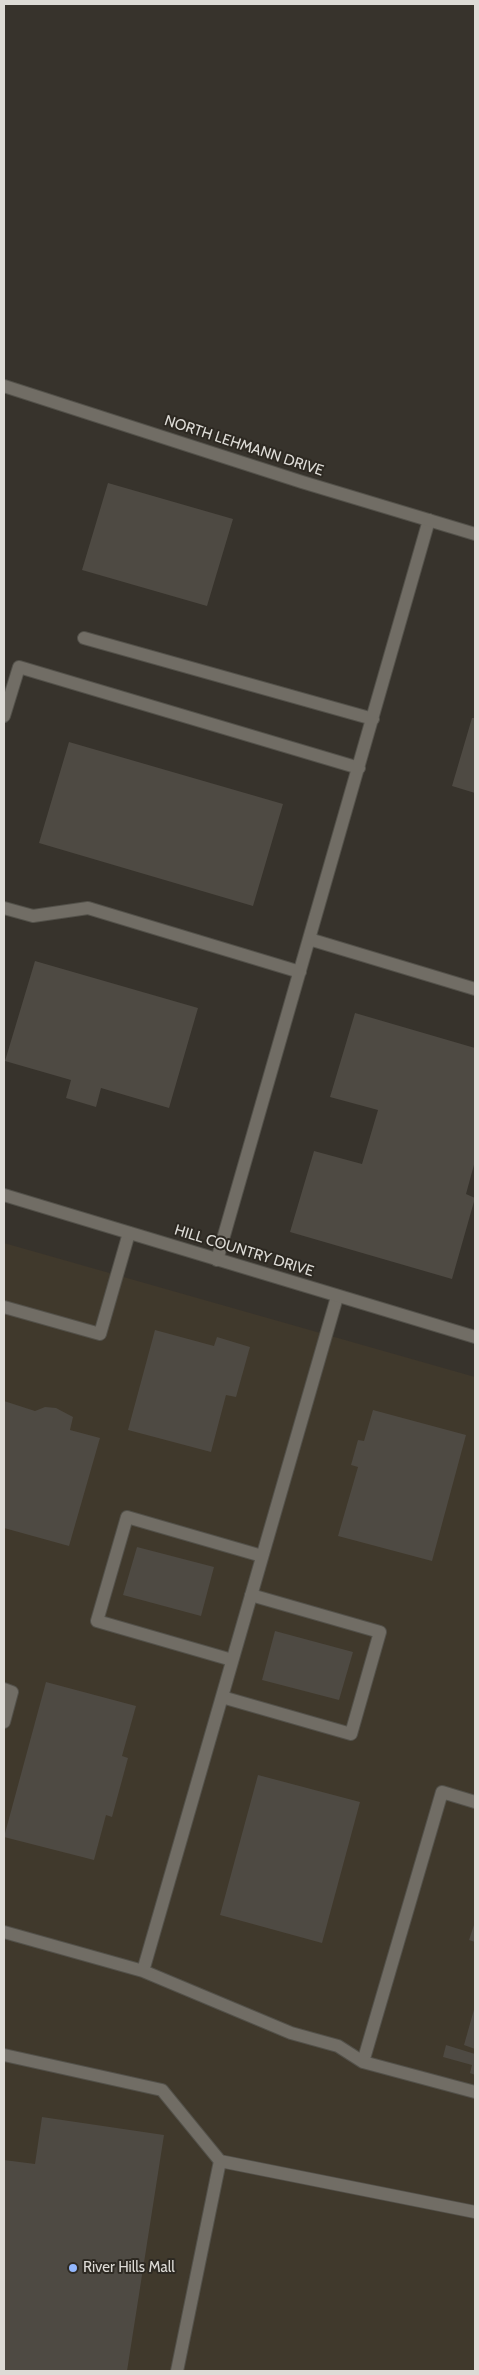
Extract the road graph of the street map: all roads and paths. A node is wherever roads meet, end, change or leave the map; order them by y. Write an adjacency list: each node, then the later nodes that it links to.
1 (4, 386): 2 (street, NORTH LEHMANN DRIVE)
2 (430, 520): 3 (street, NORTH LEHMANN DRIVE); 6 (street)
3 (475, 534)
4 (84, 638): 6 (street)
5 (4, 716): 7 (street)
6 (372, 719): 7 (street)
7 (359, 768): 9 (street)
8 (4, 908): 10 (street)
9 (309, 939): 10 (street); 11 (street)
10 (300, 972): 14 (street)
11 (475, 989)
12 (4, 1195): 13 (street, HILL COUNTRY DRIVE)
13 (129, 1233): 14 (street, HILL COUNTRY DRIVE); 16 (street)
14 (217, 1260): 15 (street, HILL COUNTRY DRIVE)
15 (337, 1297): 17 (street, HILL COUNTRY DRIVE); 18 (street)
16 (4, 1307)
17 (475, 1337)
18 (262, 1556): 19 (street); 20 (street)
19 (251, 1595): 20 (street); 22 (street)
20 (232, 1660): 22 (street)
21 (4, 1689): 23 (street)
22 (222, 1697): 26 (street)
23 (4, 1722)
24 (475, 1802): 28 (street)
25 (4, 1932): 26 (street)
26 (143, 1971): 28 (street)
27 (4, 2055): 30 (street)
28 (363, 2062): 29 (street)
29 (475, 2092)
30 (220, 2161): 31 (street); 32 (street)
31 (475, 2212)
32 (177, 2371)

